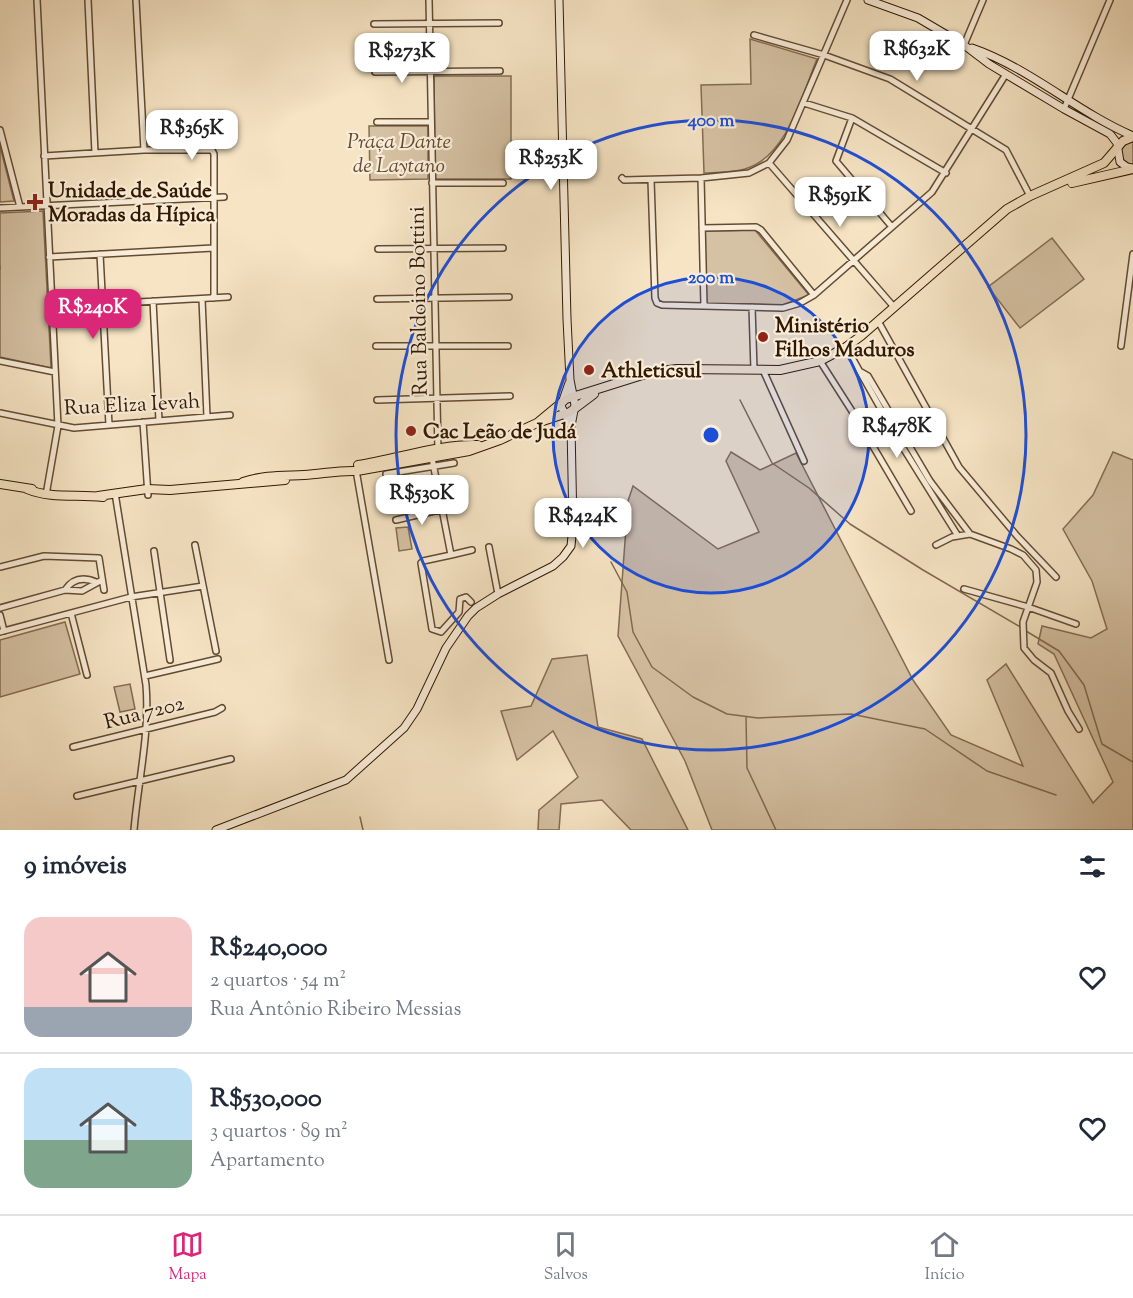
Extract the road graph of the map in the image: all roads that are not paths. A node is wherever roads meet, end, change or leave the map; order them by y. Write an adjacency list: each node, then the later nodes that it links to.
1 (37, 0): 34 (street)
2 (88, 0): 33 (street)
3 (136, 0): 32 (street)
4 (429, 0): 12 (street, Rua Baldoino Bottini)
5 (559, 0): 82 (main road)
6 (847, 0): 15 (street)
7 (868, 0): 14 (main road)
8 (983, 0): 14 (street)
9 (1110, 0): 22 (street)
10 (499, 23): 12 (street)
11 (374, 24): 12 (street)
12 (429, 24): 20 (street, Rua Baldoino Bottini)
13 (754, 35): 15 (street)
14 (964, 45): 16 (main road); 17 (main road)
15 (824, 55): 23 (street); 28 (street)
16 (994, 56): 17 (main road); 22 (main road)
17 (989, 64): 21 (main road)
18 (500, 71): 20 (street)
19 (375, 72): 20 (street)
20 (430, 73): 27 (street, Rua Baldoino Bottini)
21 (1006, 74): 24 (main road); 28 (street)
22 (1068, 100): 24 (street); 30 (main road)
23 (804, 103): 25 (street); 35 (street)
24 (1064, 109): 31 (main road)
25 (852, 118): 37 (street); 50 (street)
26 (377, 122): 27 (street)
27 (431, 122): 41 (street, Rua Baldoino Bottini)
28 (972, 129): 37 (street); 44 (street)
29 (0, 130): 48 (street)
30 (1133, 136): 31 (main road)
31 (1118, 148): 36 (main road); 43 (main road)
32 (144, 150): 33 (street); 46 (street)
33 (94, 153): 34 (street)
34 (44, 156): 47 (street)
35 (769, 163): 39 (street); 59 (street)
36 (1133, 168): 43 (main road)
37 (946, 173): 50 (street)
38 (622, 178): 40 (street)
39 (701, 178): 40 (street); 51 (street)
40 (651, 180): 69 (street)
41 (432, 183): 42 (street); 53 (street, Rua Baldoino Bottini)
42 (503, 183)
43 (1052, 187): 44 (main road)
44 (1030, 196): 71 (main road)
45 (224, 197): 46 (street)
46 (215, 198): 47 (street); 52 (street)
47 (46, 205): 48 (street); 58 (street)
48 (20, 207): 49 (street)
49 (0, 208)
50 (892, 227): 59 (street)
51 (702, 228): 60 (street); 69 (street)
52 (213, 248): 56 (street); 65 (street)
53 (433, 248): 54 (street); 55 (street); 62 (street, Rua Baldoino Bottini)
54 (504, 248)
55 (378, 249)
56 (100, 254): 58 (street); 68 (street)
57 (1133, 254): 76 (street)
58 (49, 257): 81 (street)
59 (853, 261): 60 (street); 71 (street)
60 (814, 295): 70 (street)
61 (228, 297): 65 (street)
62 (434, 297): 63 (street); 66 (street); 74 (street, Rua Baldoino Bottini)
63 (509, 297)
64 (202, 298): 65 (street); 67 (street); 93 (street)
65 (214, 298)
66 (377, 299)
67 (153, 301): 68 (street); 94 (street)
68 (103, 304): 97 (street)
69 (704, 306): 70 (street)
70 (752, 307): 80 (street)
71 (894, 307): 72 (main road)
72 (878, 321): 77 (main road); 122 (street)
73 (376, 346): 74 (street)
74 (435, 346): 75 (street); 85 (street, Rua Baldoino Bottini)
75 (508, 346)
76 (1121, 346)
77 (846, 347): 79 (main road); 100 (street)
78 (0, 361): 81 (street)
79 (820, 361): 80 (main road); 111 (street)
80 (759, 370): 83 (main road); 102 (street)
81 (55, 372): 98 (street)
82 (570, 380): 86 (main road); 88 (main road)
83 (599, 390): 86 (main road); 89 (main road)
84 (510, 396): 85 (street)
85 (436, 397): 87 (street); 101 (street, Rua Baldoino Bottini)
86 (573, 397): 88 (main road); 89 (main road)
87 (377, 400)
88 (561, 402): 91 (main road); 96 (main road)
89 (574, 409): 91 (main road); 99 (main road)
90 (0, 414): 98 (street, Rua Eliza Ievah)
91 (564, 414): 96 (main road); 99 (main road)
92 (230, 415): 93 (street, Rua Eliza Ievah)
93 (207, 417): 94 (street, Rua Eliza Ievah)
94 (159, 421): 95 (street, Rua Eliza Ievah)
95 (142, 422): 97 (street, Rua Eliza Ievah); 108 (street)
96 (537, 423): 101 (main road)
97 (109, 425): 98 (street, Rua Eliza Ievah)
98 (58, 426): 107 (street)
99 (571, 426): 129 (main road)
100 (903, 442): 113 (street); 114 (street)
101 (435, 458): 103 (street); 104 (main road); 105 (street); 110 (street, Rua Baldoino Bottini)
102 (804, 461)
103 (454, 463)
104 (356, 469): 108 (main road); 141 (street)
105 (386, 474)
106 (0, 484): 107 (main road)
107 (46, 492): 109 (main road)
108 (148, 492): 109 (main road)
109 (115, 496): 130 (street)
110 (443, 509): 112 (street); 120 (street, Rua Baldoino Bottini)
111 (911, 511)
112 (396, 520)
113 (970, 534): 114 (street); 132 (street)
114 (958, 536): 116 (street)
115 (195, 545): 124 (street)
116 (936, 545)
117 (489, 547): 129 (street)
118 (472, 550): 120 (street)
119 (154, 551): 128 (street)
120 (451, 555): 131 (street)
121 (0, 567): 123 (street)
122 (1056, 577)
123 (99, 581): 126 (street); 126 (street); 127 (street)
124 (203, 586): 128 (street); 138 (street)
125 (964, 589): 132 (street)
126 (65, 590): 133 (street)
127 (104, 590)
128 (160, 593): 130 (street); 140 (street)
129 (498, 594): 152 (main road)
130 (131, 597): 134 (street); 143 (street)
131 (471, 602)
132 (1028, 606): 136 (street); 146 (street)
133 (0, 608)
134 (71, 613): 137 (street); 142 (street)
135 (0, 615): 137 (street)
136 (1076, 624)
137 (2, 631)
138 (216, 651)
139 (218, 659): 143 (street)
140 (170, 660)
141 (389, 660)
142 (87, 675)
143 (145, 676): 145 (street)
144 (222, 708): 145 (street, Rua 7202)
145 (147, 728): 147 (street, Rua 7202); 149 (street)
146 (1079, 729)
147 (73, 747)
148 (231, 759): 149 (street)
149 (139, 781): 150 (street); 151 (street)
150 (77, 796)
151 (134, 830)
152 (216, 830)

